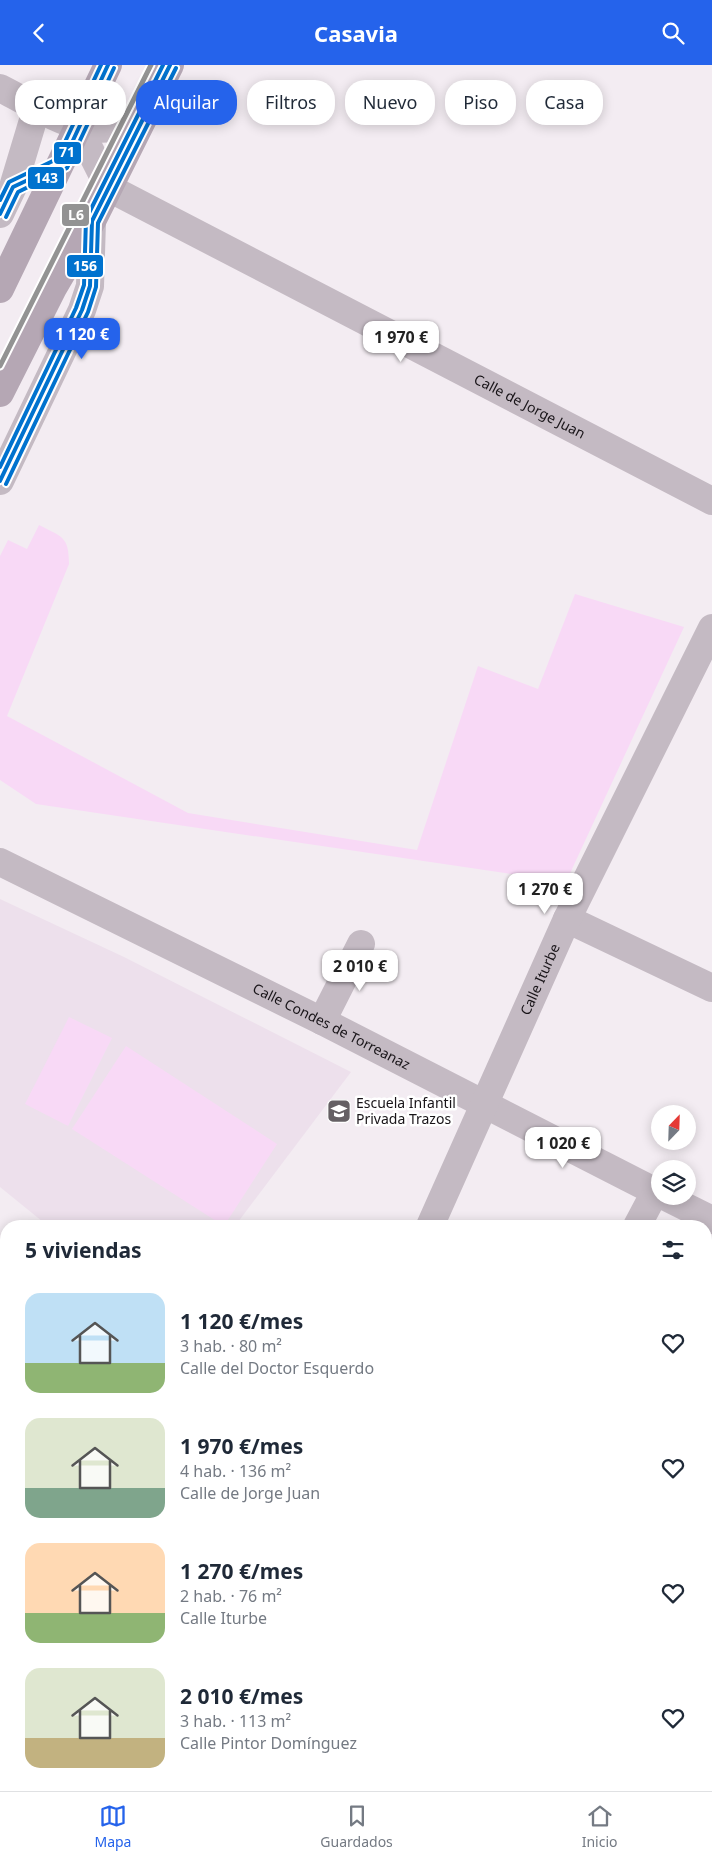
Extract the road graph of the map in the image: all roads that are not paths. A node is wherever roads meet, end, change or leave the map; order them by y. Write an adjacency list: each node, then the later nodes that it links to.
1 (108, 65): 10 (main road)
2 (170, 65): 3 (main road)
3 (163, 80)
4 (0, 88): 5 (street)
5 (15, 96)
6 (136, 121): 10 (street)
7 (32, 125): 12 (street)
8 (73, 125): 10 (street)
9 (141, 125): 13 (main road)
10 (79, 128): 11 (main road); 13 (street)
11 (62, 164): 12 (street); 16 (main road)
12 (14, 187): 14 (street)
13 (109, 189): 15 (main road); 19 (street, Calle de Jorge Juan)
14 (0, 214)
15 (92, 221): 17 (main road); 18 (street)
16 (0, 289)
17 (0, 393)
18 (0, 481)
19 (712, 501)
20 (712, 628): 22 (street, Calle Iturbe)
21 (0, 862): 25 (street, Calle Condes de Torreanaz)
22 (567, 919): 24 (street); 26 (street, Calle Iturbe)
23 (361, 944): 25 (street)
24 (712, 988)
25 (322, 1021): 26 (street, Calle Condes de Torreanaz)
26 (485, 1106): 27 (street, Calle Condes de Torreanaz); 30 (street, Calle Iturbe)
27 (651, 1190)
28 (651, 1205): 31 (street)
29 (681, 1205): 32 (street, Calle Condes de Torreanaz)
30 (433, 1220)
31 (641, 1220)
32 (712, 1220)

